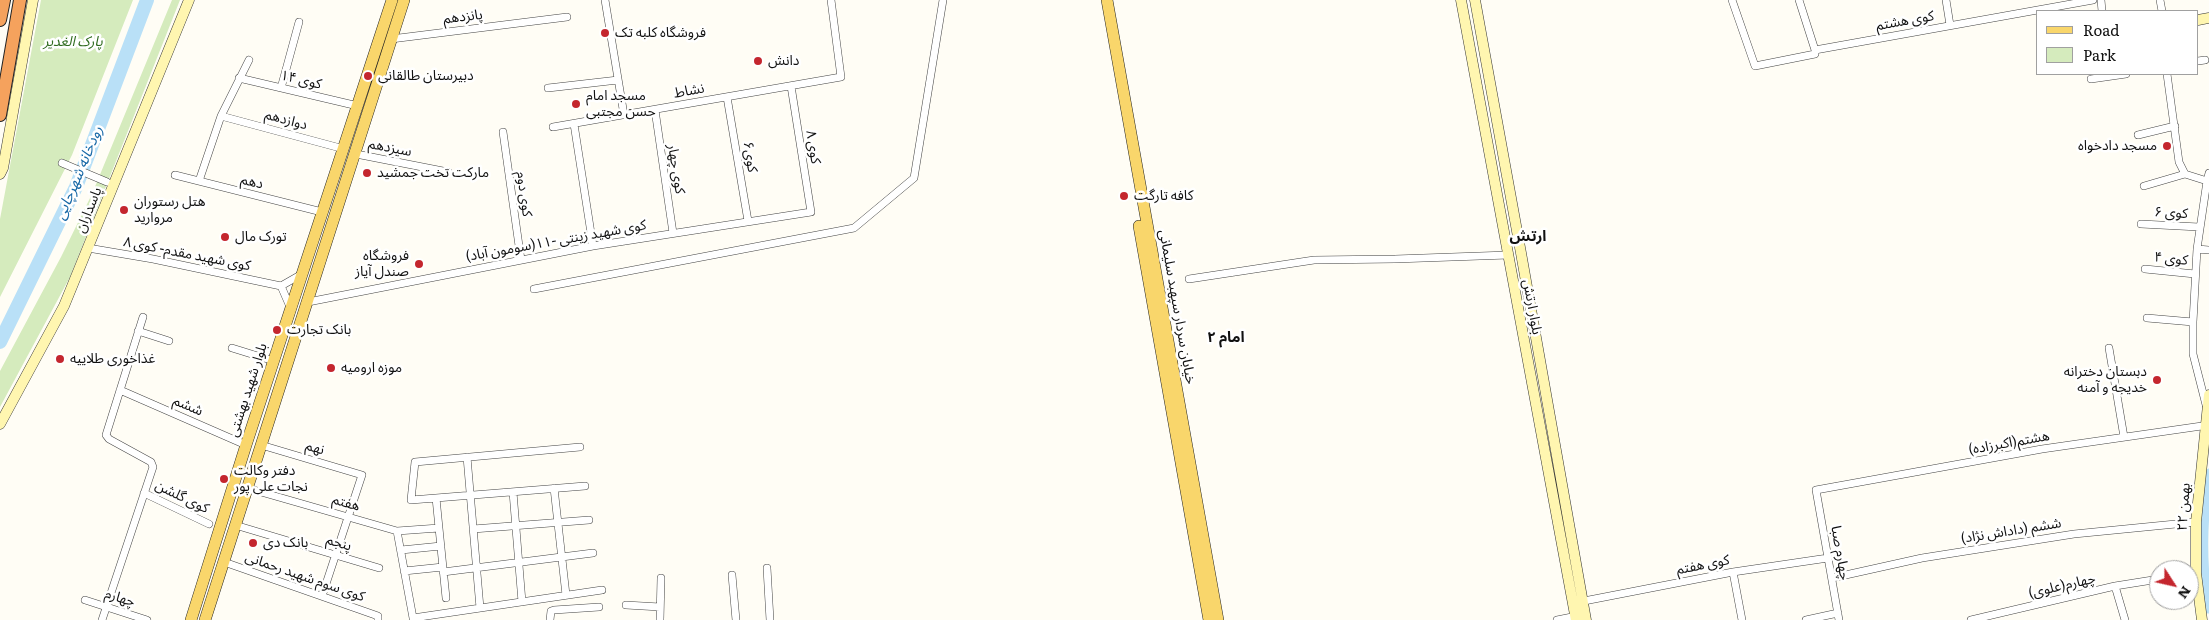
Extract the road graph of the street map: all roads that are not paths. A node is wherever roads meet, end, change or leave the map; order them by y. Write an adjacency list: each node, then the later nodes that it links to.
1 (4, 0): 19 (highway)
2 (20, 0): 37 (highway)
3 (33, 0): 50 (main road)
4 (189, 0): 64 (main road, پاسداران)
5 (392, 0): 24 (main road, بلوار شهید بهشتی)
6 (404, 0): 22 (main road, بلوار شهید بهشتی)
7 (605, 0): 30 (street)
8 (831, 0): 31 (street, نشاط)
9 (943, 0): 75 (street)
10 (1100, 0): 158 (main road, خیابان سردار سپهبد سلیمانی)
11 (1107, 0): 159 (main road, خیابان سردار سپهبد سلیمانی)
12 (1460, 0): 68 (main road, بلوار ارتش)
13 (1474, 0): 67 (main road, بلوار ارتش)
14 (1732, 0): 23 (street, کوی هشتم)
15 (1798, 0): 23 (street)
16 (1946, 0): 21 (street)
17 (2093, 0): 21 (street, کوی هشتم)
18 (567, 17): 22 (street, پانزدهم)
19 (0, 20)
20 (299, 22): 32 (street)
21 (1950, 25): 23 (street, کوی هشتم)
22 (391, 39): 24 (main road, بلوار شهید بهشتی)
23 (1815, 50)
24 (379, 58): 35 (main road, بلوار شهید بهشتی); 46 (main road, بلوار شهید بهشتی)
25 (249, 60): 28 (street)
26 (2119, 75): 29 (street)
27 (2167, 75): 41 (street)
28 (239, 78): 32 (street, کوی ۱۴); 39 (street)
29 (2091, 79)
30 (618, 80): 33 (street); 38 (street)
31 (791, 86): 34 (street, نشاط); 58 (street, کوی ۸)
32 (281, 88): 35 (street, کوی ۱۴)
33 (548, 88)
34 (727, 97): 36 (street, نشاط); 59 (street, کوی۶)
35 (358, 106): 45 (main road, بلوار شهید بهشتی)
36 (654, 110): 38 (street, نشاط); 62 (street, کوی چهار)
37 (0, 115)
38 (624, 115): 40 (street, نشاط)
39 (222, 116): 45 (street, دوازدهم); 53 (street)
40 (574, 124): 42 (street, نشاط); 63 (street)
41 (2175, 126): 44 (street); 51 (street)
42 (553, 127)
43 (503, 132): 69 (street, کوی دوم)
44 (2138, 135)
45 (344, 149): 57 (main road, بلوار شهید بهشتی)
46 (356, 154): 48 (street, سیزدهم); 76 (main road, بلوار شهید بهشتی)
47 (62, 163): 54 (street)
48 (448, 172)
49 (2209, 173): 55 (street)
50 (0, 174)
51 (2185, 174): 55 (street); 56 (street)
52 (175, 176): 53 (street, دهم)
53 (199, 181): 57 (street, دهم)
54 (107, 182)
55 (2207, 182): 61 (street)
56 (2144, 186)
57 (322, 212): 71 (main road, بلوار شهید بهشتی)
58 (811, 212): 59 (street, کوی شهید زینتی -۱۱(سومون آباد))
59 (748, 221): 62 (street, کوی شهید زینتی -۱۱(سومون آباد))
60 (2141, 224): 61 (street, کوی ۶)
61 (2199, 227): 65 (street)
62 (674, 233): 63 (street, کوی شهید زینتی -۱۱(سومون آباد))
63 (593, 246): 69 (street, کوی شهید زینتی -۱۱(سومون آباد))
64 (88, 248): 74 (street, کوی شهید مقدم- کوی ۸); 89 (main road, پاسداران)
65 (2197, 249): 66 (street); 72 (street)
66 (2209, 250)
67 (1522, 252): 68 (main road); 140 (main road, بلوار ارتش)
68 (1508, 255): 73 (street); 140 (main road, بلوار ارتش)
69 (521, 260): 76 (street, کوی شهید زینتی -۱۱(سومون آباد))
70 (2145, 269): 72 (street, کوی ۴)
71 (303, 274): 74 (street); 77 (main road, بلوار شهید بهشتی)
72 (2195, 274): 80 (street)
73 (1188, 279)
74 (281, 286): 77 (street)
75 (534, 289)
76 (308, 302): 93 (main road, بلوار شهید بهشتی)
77 (291, 310): 85 (main road, بلوار شهید بهشتی)
78 (143, 317): 81 (street)
79 (2147, 318): 80 (street)
80 (2192, 322): 88 (street)
81 (138, 331): 82 (street); 86 (street)
82 (169, 341)
83 (232, 348): 85 (street)
84 (2109, 348): 91 (street)
85 (274, 361): 92 (main road, بلوار شهید بهشتی)
86 (120, 390): 92 (street, ششم); 101 (street)
87 (2209, 395): 88 (main road, ۲۲ بهمن)
88 (2207, 410): 90 (main road, ۲۲ بهمن)
89 (0, 424)
90 (2208, 425): 91 (street, هشتم(اکبرزاده)); 107 (main road, ۲۲ بهمن)
91 (2124, 437): 99 (street, هشتم(اکبرزاده))
92 (246, 444): 152 (main road, بلوار شهید بهشتی)
93 (261, 445): 97 (main road, بلوار شهید بهشتی); 104 (street, نهم)
94 (580, 447): 95 (street)
95 (467, 457): 102 (street); 103 (street)
96 (586, 486): 98 (street)
97 (247, 488): 104 (street, هفتم); 109 (main road, بلوار شهید بهشتی)
98 (554, 488): 100 (street); 106 (street)
99 (1816, 490): 119 (street, چهارم صبا)
100 (513, 492): 102 (street); 110 (street)
101 (144, 493): 108 (street, کوی گلشن); 142 (street)
102 (470, 495): 103 (street); 112 (street)
103 (436, 498): 111 (street)
104 (348, 517): 113 (street, هفتم); 117 (street)
105 (590, 520): 106 (street)
106 (558, 522): 110 (street); 118 (street)
107 (2196, 522): 120 (main road, ۲۲ بهمن); 131 (street, ششم (داداش نژاد))
108 (209, 524)
109 (235, 524): 117 (street, پنجم); 121 (main road, بلوار شهید بهشتی)
110 (516, 526): 112 (street); 122 (street)
111 (439, 528): 113 (street, هفتم); 114 (street)
112 (473, 529): 124 (street)
113 (398, 531): 115 (street)
114 (440, 546): 115 (street); 126 (street)
115 (401, 550): 127 (street)
116 (593, 553): 118 (street)
117 (336, 555): 123 (street, پنجم); 136 (street)
118 (562, 557): 122 (street); 135 (street)
119 (1828, 558): 128 (street, کوی هفتم); 131 (street, چهارم صبا)
120 (2193, 560)
121 (224, 562): 136 (street, کوی سوم شهید رحمانی); 153 (main road, بلوار شهید بهشتی)
122 (519, 562): 124 (street); 139 (street)
123 (379, 568)
124 (476, 568): 126 (street); 146 (street)
125 (767, 568): 157 (street)
126 (443, 569): 127 (street); 137 (street)
127 (404, 571): 146 (street)
128 (1733, 572): 140 (street, کوی هفتم); 162 (street)
129 (732, 574): 156 (street)
130 (661, 578): 145 (street)
131 (1832, 578): 147 (street, چهارم صبا)
132 (2149, 581): 133 (street, چهارم(علوی))
133 (2115, 586): 164 (street, چهارم(علوی)); 165 (street)
134 (602, 590): 135 (street)
135 (566, 595): 139 (street)
136 (322, 596): 148 (street, کوی سوم شهید رحمانی)
137 (446, 598)
138 (85, 600): 142 (street, چهارم)
139 (522, 602): 146 (street)
140 (1578, 602): 149 (main road, بلوار ارتش); 161 (main road, بلوار ارتش)
141 (626, 605): 145 (street)
142 (107, 606): 150 (street); 151 (street, چهارم)
143 (2199, 606): 166 (main road, ۲۲ بهمن)
144 (599, 607): 154 (street)
145 (660, 607): 155 (street)
146 (480, 608)
147 (1839, 616): 163 (street)
148 (378, 618)
149 (1574, 619): 160 (street)
150 (102, 620)
151 (147, 620)
152 (191, 620)
153 (205, 620)
154 (550, 620)
155 (660, 620)
156 (736, 620)
157 (770, 620)
158 (1209, 620)
159 (1218, 620)
160 (1557, 620)
161 (1587, 620)
162 (1742, 620)
163 (1806, 620)
164 (1971, 620)
165 (2125, 620)
166 (2202, 620)

